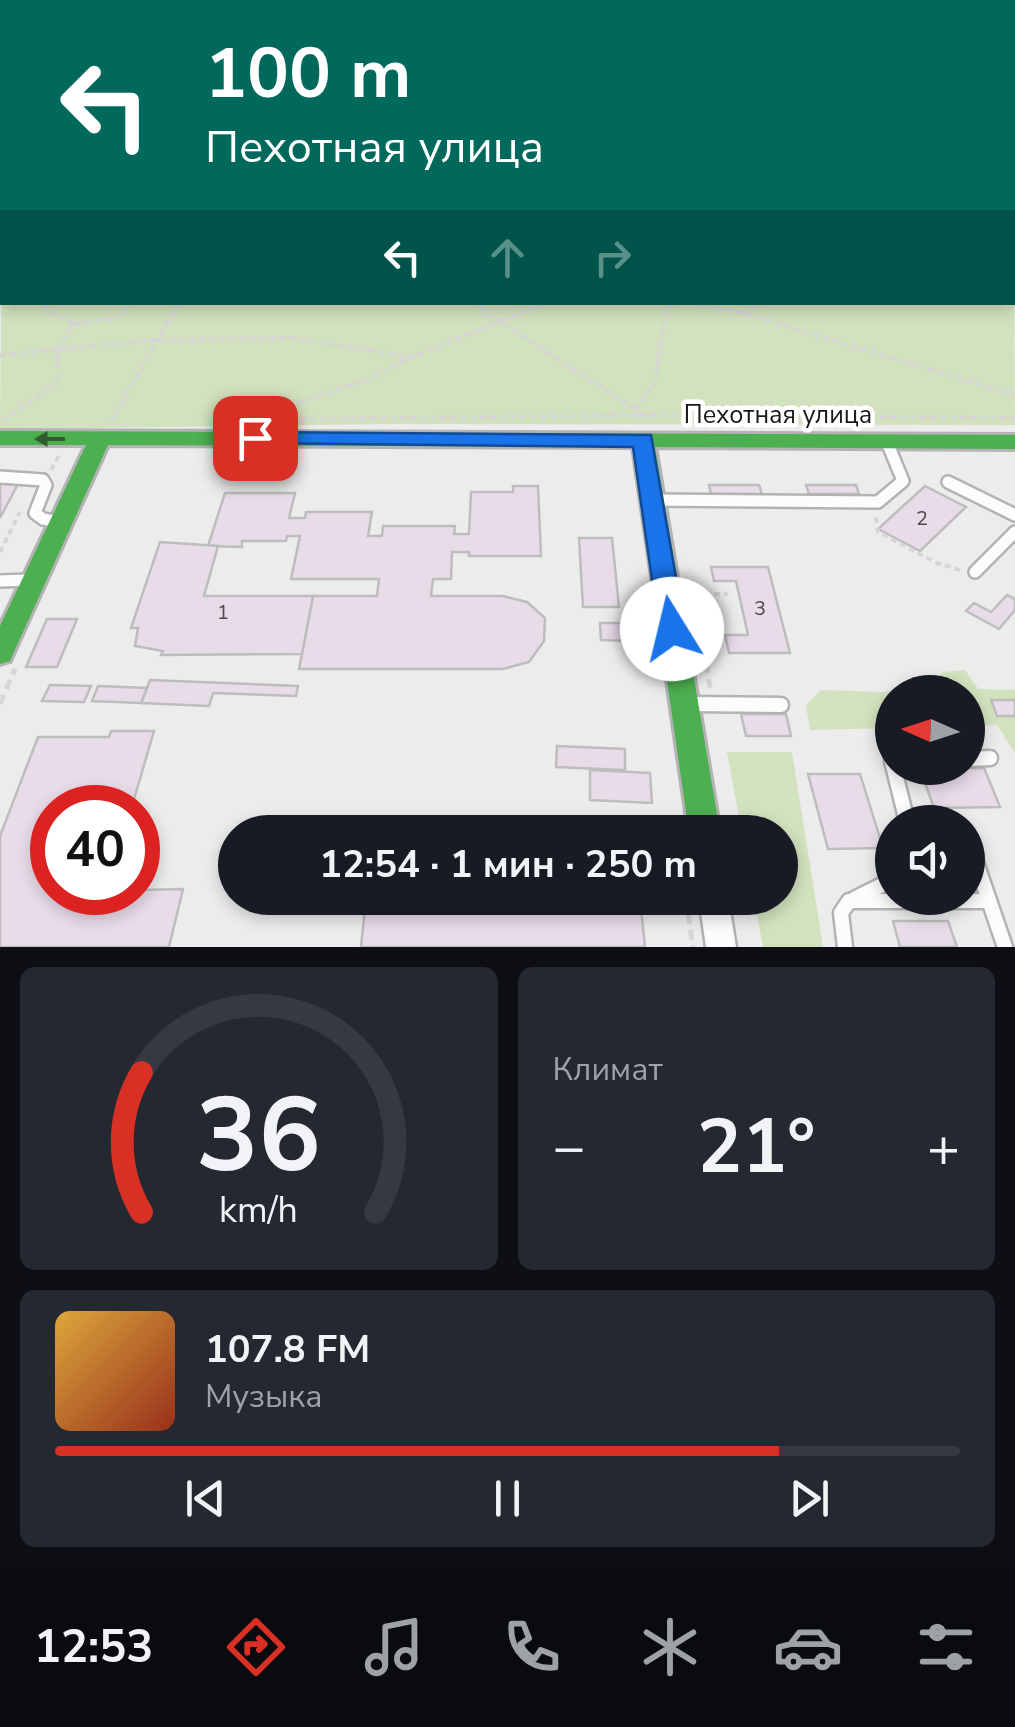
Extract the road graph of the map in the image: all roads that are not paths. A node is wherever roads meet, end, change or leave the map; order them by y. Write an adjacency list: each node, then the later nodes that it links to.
1 (105, 431): 2 (street, Пехотная улица, one-way to 2); 3 (street, Пехотная улица); 10 (street)
2 (0, 438)
3 (643, 440): 4 (street, Пехотная улица); 8 (street)
4 (887, 442): 5 (street, Пехотная улица); 8 (lane)
5 (1015, 442)
6 (0, 477): 10 (lane)
7 (948, 482): 9 (lane)
8 (652, 500): 16 (street)
9 (1015, 515)
10 (62, 522): 13 (street)
11 (1015, 532): 12 (lane)
12 (975, 572)
13 (34, 580): 14 (lane); 15 (street)
14 (0, 581)
15 (10, 656)
16 (684, 704): 17 (lane); 20 (street)
17 (781, 705)
18 (985, 758): 19 (lane)
19 (990, 758)
20 (701, 815)
21 (875, 888): 24 (lane)
22 (985, 889): 23 (lane)
23 (989, 901): 24 (lane); 28 (lane)
24 (848, 902): 27 (lane)
25 (717, 915): 26 (street)
26 (722, 947)
27 (846, 947)
28 (1004, 947)

